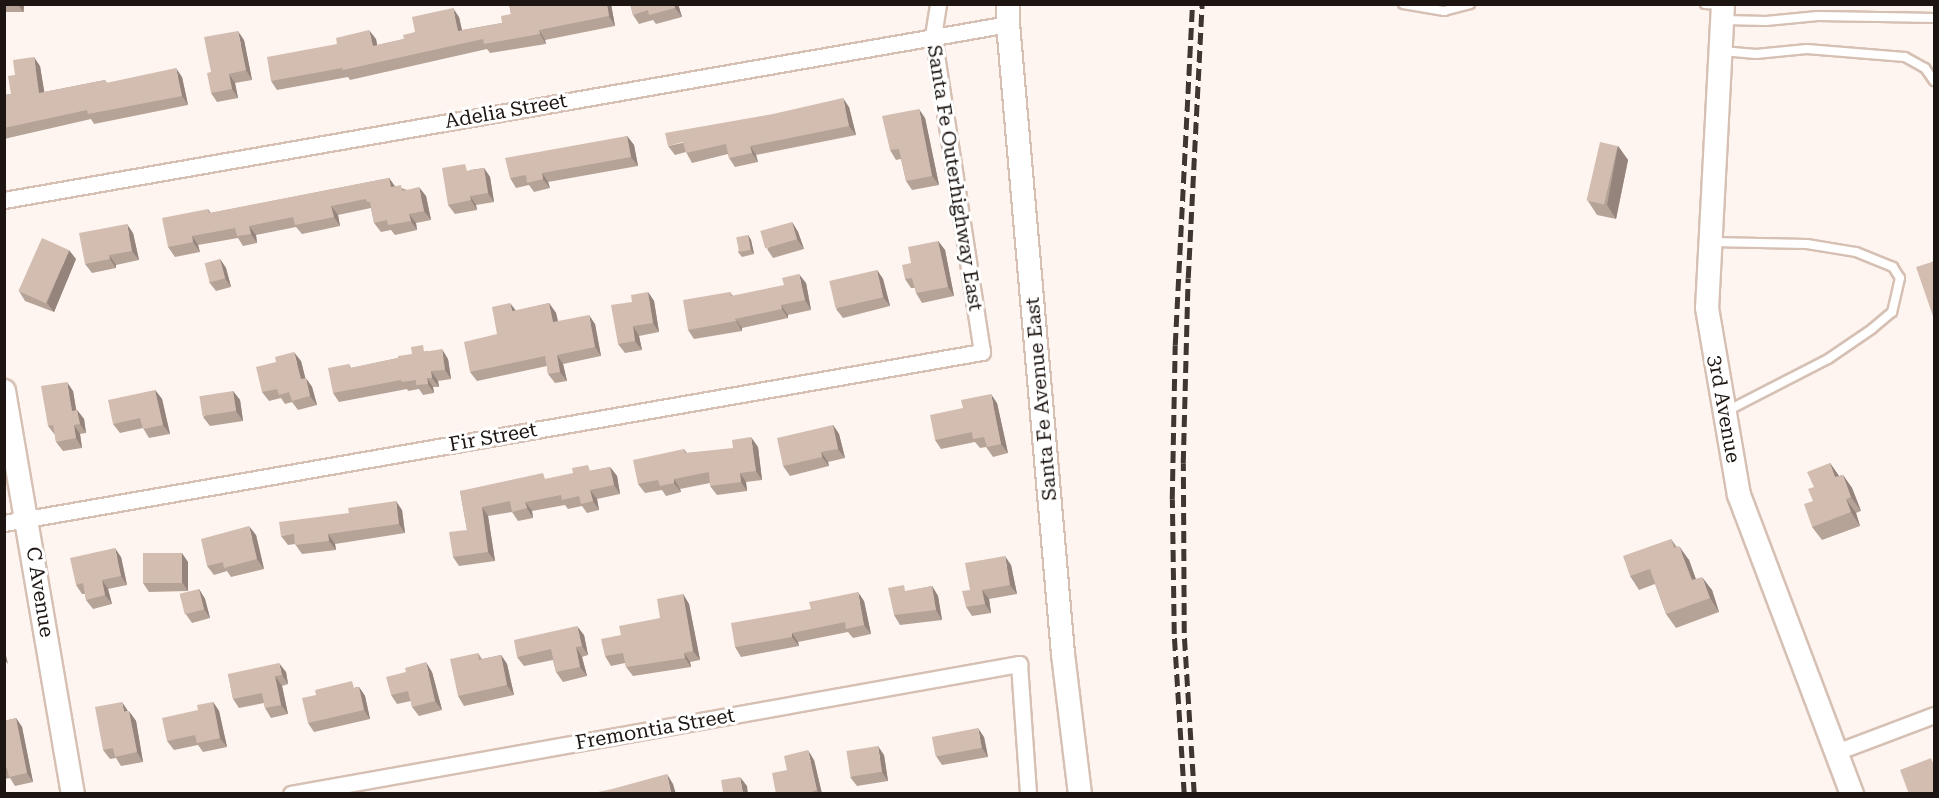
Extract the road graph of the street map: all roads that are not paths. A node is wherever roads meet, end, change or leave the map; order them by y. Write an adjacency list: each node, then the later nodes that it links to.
1 (939, 4): 8 (street, Santa Fe Outerhighway East)
2 (1403, 4): 3 (lane)
3 (1470, 4)
4 (1705, 4): 5 (lane)
5 (1723, 10): 7 (lane); 9 (street, 3rd Avenue)
6 (1008, 14): 8 (street, Adelia Street); 23 (street, Santa Fe Avenue East)
7 (1935, 18)
8 (933, 36): 11 (street, Adelia Street); 13 (street, Santa Fe Outerhighway East)
9 (1721, 51): 10 (lane); 12 (street, 3rd Avenue)
10 (1935, 81)
11 (4, 200)
12 (1710, 242): 15 (street, 3rd Avenue); 15 (lane)
13 (982, 352): 16 (street, Fir Street)
14 (4, 391): 16 (street, C Avenue)
15 (1725, 411): 19 (street, 3rd Avenue)
16 (28, 519): 17 (street, Fir Street); 20 (street, C Avenue)
17 (4, 523)
18 (1935, 715): 19 (street)
19 (1836, 752): 24 (street, 3rd Avenue)
20 (73, 794)
21 (291, 794): 22 (street, Fremontia Street)
22 (1028, 794)
23 (1080, 794)
24 (1852, 794)

